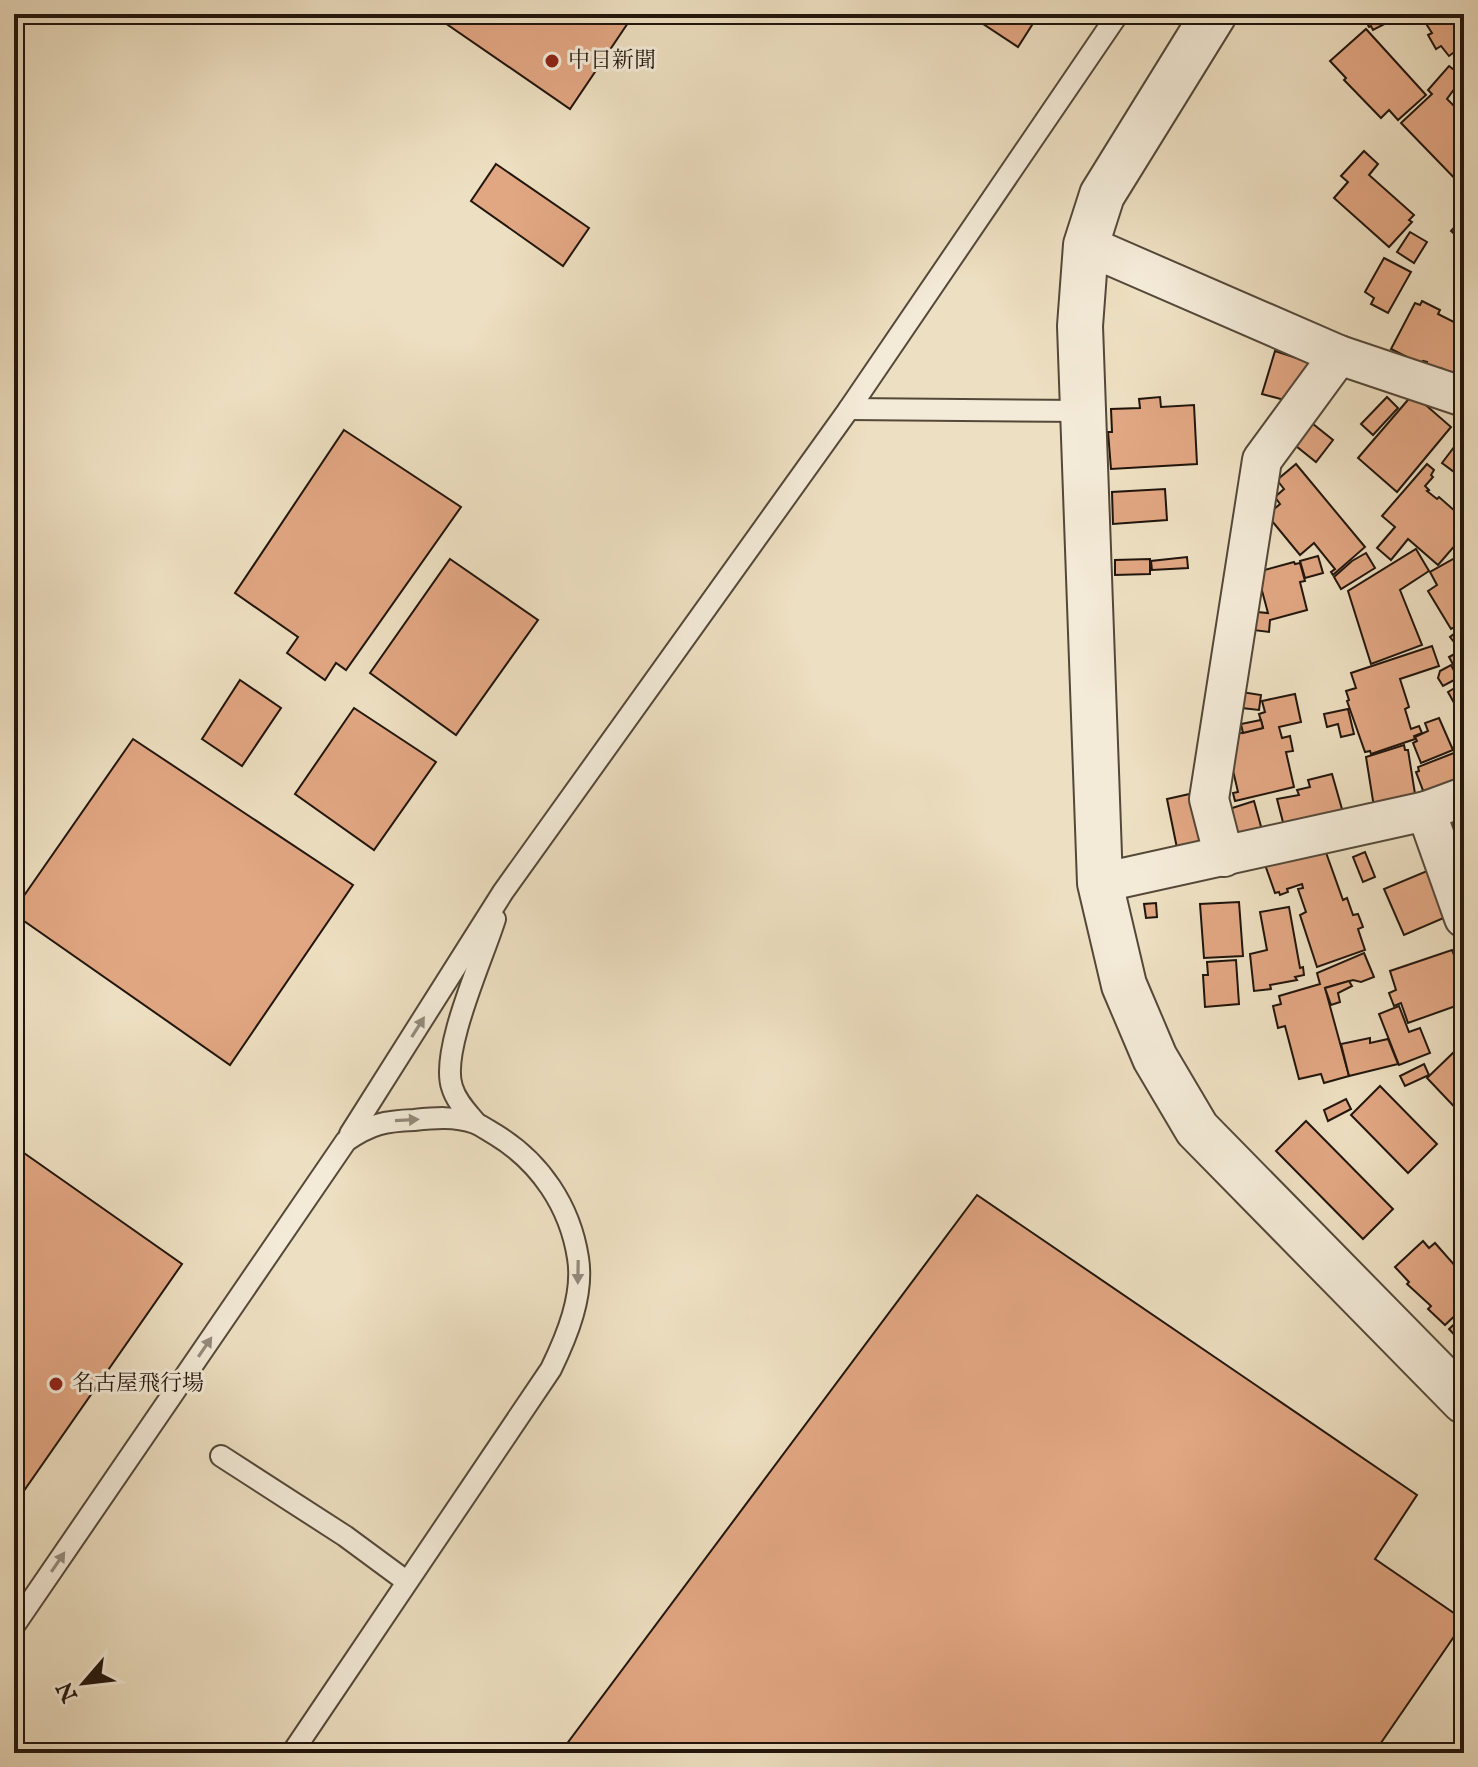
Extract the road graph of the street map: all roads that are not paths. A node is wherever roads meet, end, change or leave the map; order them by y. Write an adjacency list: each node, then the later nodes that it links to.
1 (1118, 14): 6 (lane)
2 (1214, 14): 3 (street)
3 (1086, 245): 4 (street); 7 (street)
4 (1339, 355): 5 (street); 10 (street)
5 (1464, 397)
6 (849, 409): 7 (lane); 12 (lane)
7 (1083, 411): 11 (street)
8 (1464, 797): 9 (street)
9 (1426, 811): 10 (street); 13 (street)
10 (1224, 857): 11 (street)
11 (1100, 883): 16 (street)
12 (503, 892): 14 (lane); 15 (lane, one-way to 12)
13 (1464, 918)
14 (476, 1123): 15 (lane, one-way to 14); 18 (lane, one-way to 18)
15 (346, 1141): 19 (lane, one-way to 15)
16 (1464, 1401)
17 (221, 1456): 18 (lane)
18 (406, 1581): 20 (lane)
19 (14, 1626)
20 (292, 1753)

